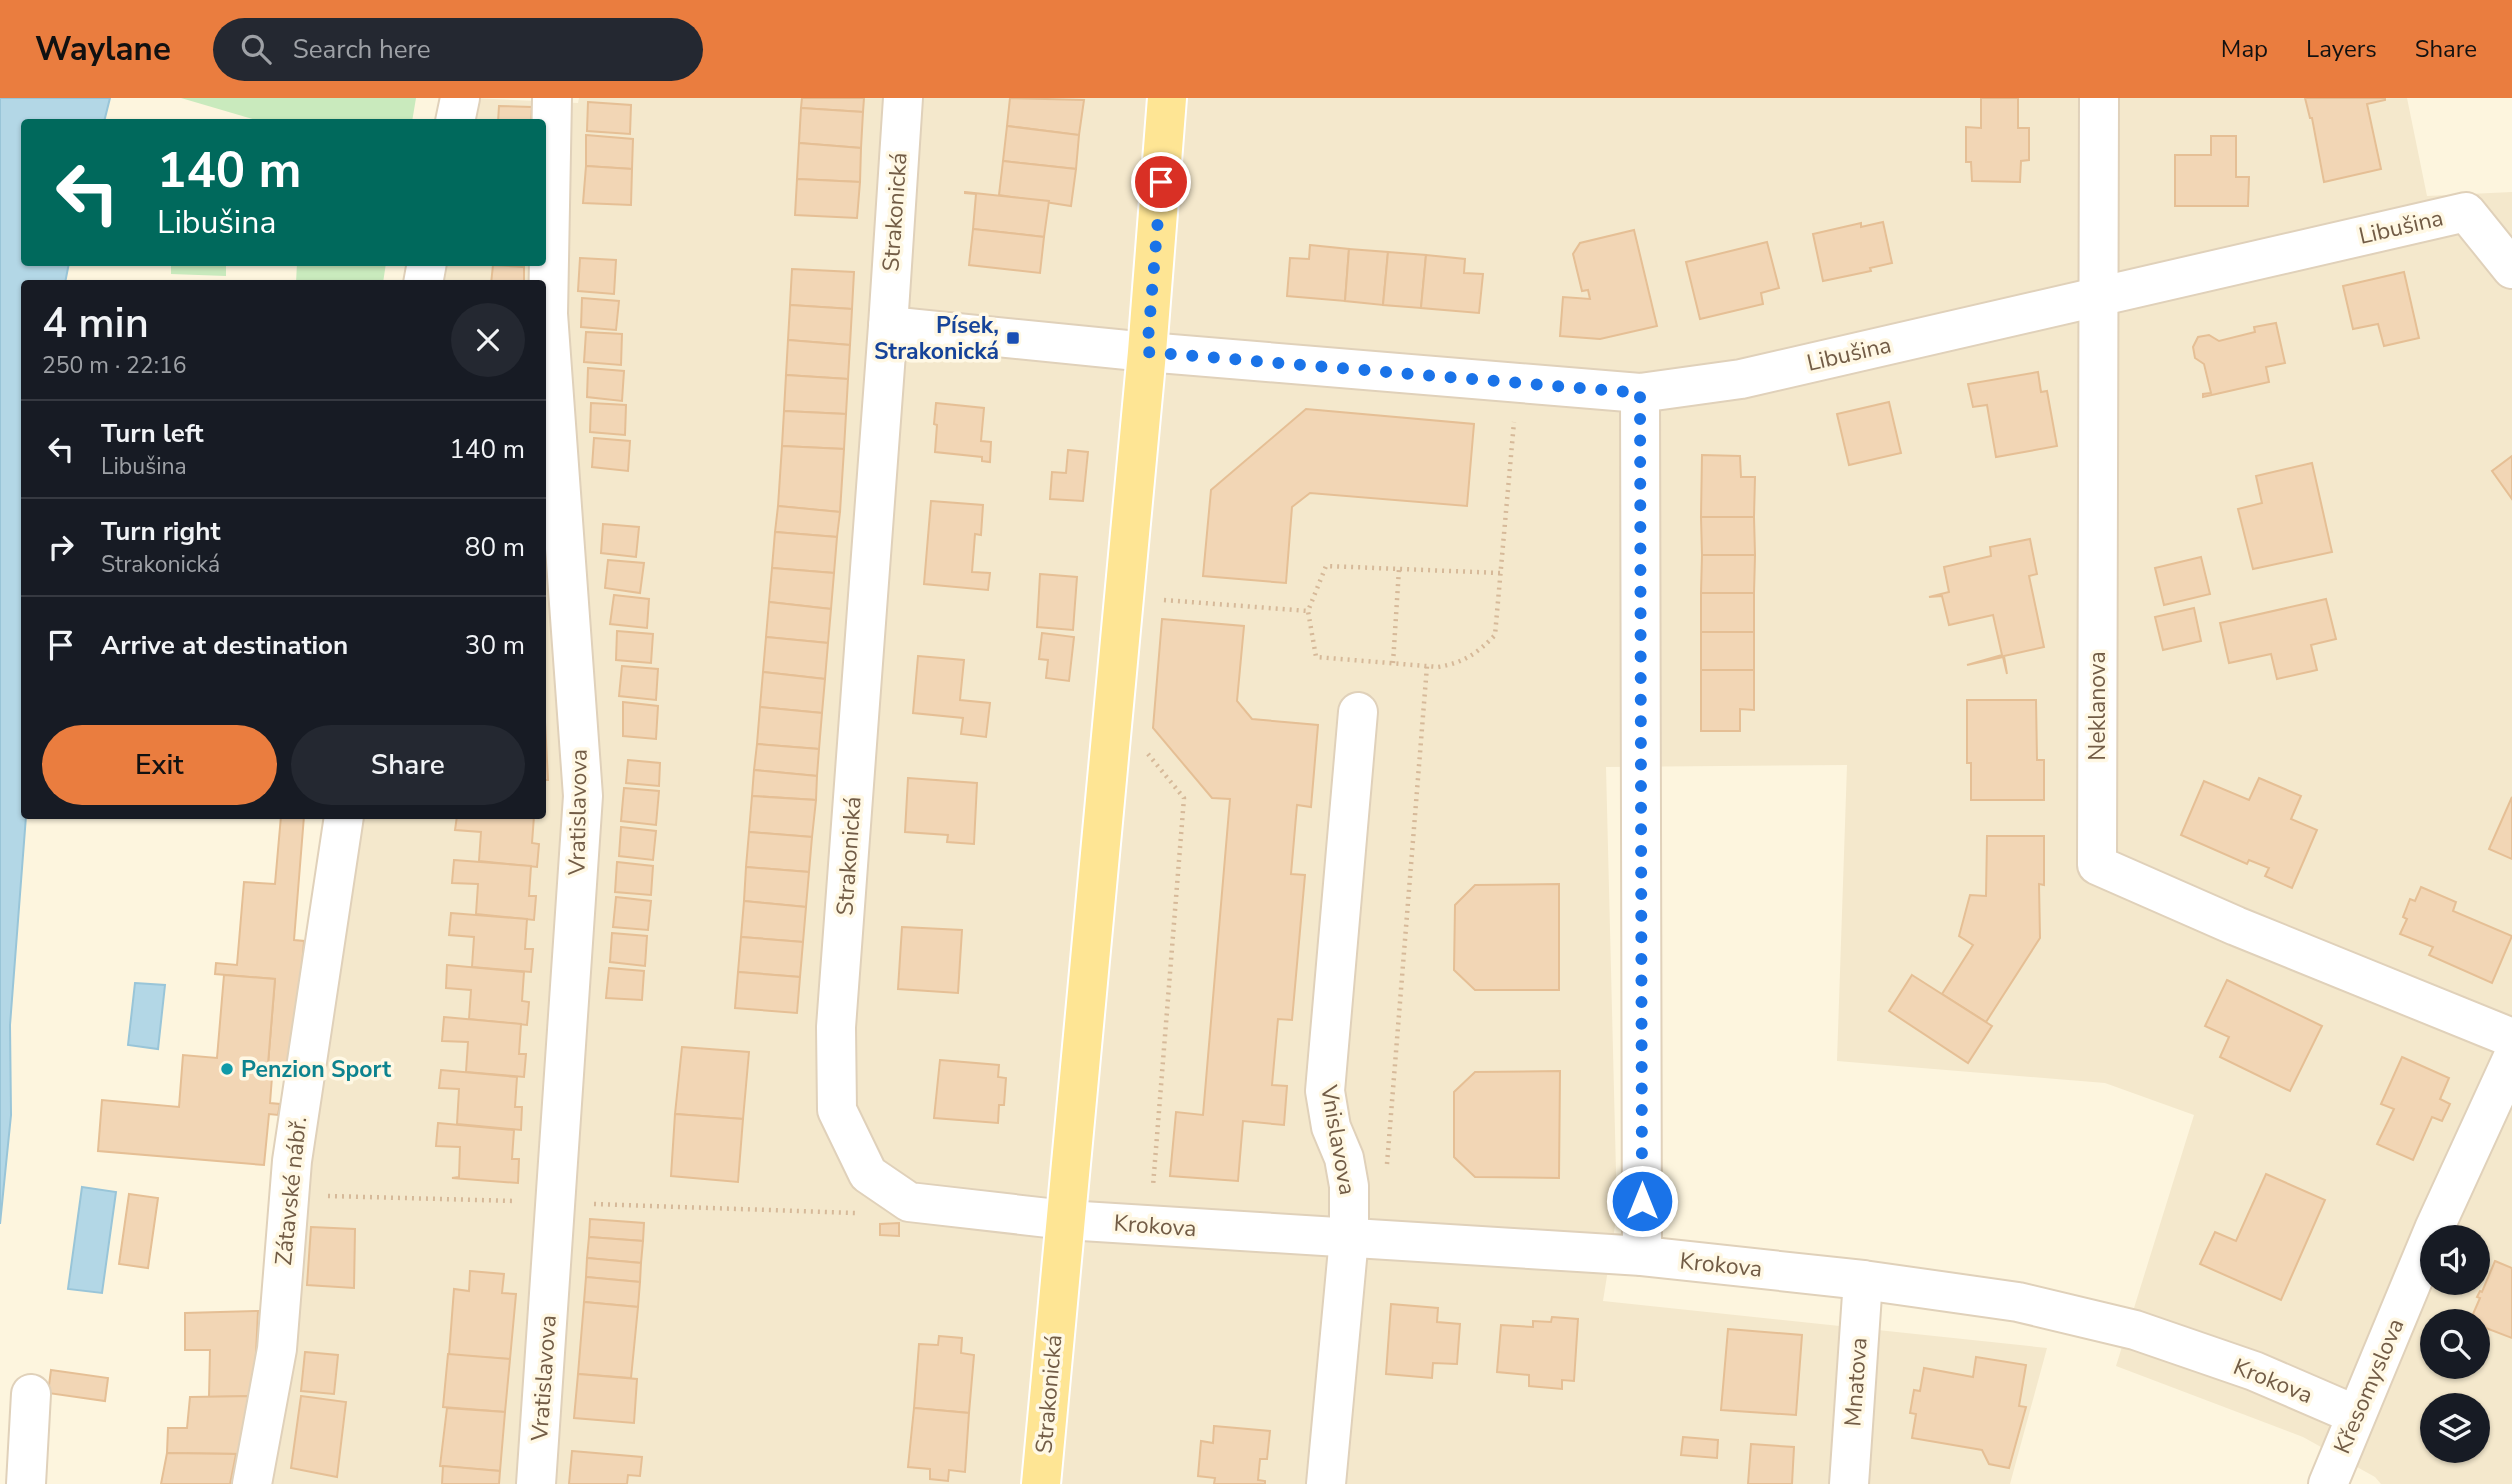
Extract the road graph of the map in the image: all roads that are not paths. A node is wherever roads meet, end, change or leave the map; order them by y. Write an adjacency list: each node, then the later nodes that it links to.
1 (460, 98): 6 (street)
2 (552, 98): 24 (street, Vratislavova)
3 (903, 98): 9 (street, Strakonická)
4 (1167, 98): 10 (main road, Strakonická)
5 (2099, 98): 8 (street, Neklanova)
6 (456, 119)
7 (2512, 269): 8 (street, Libušina)
8 (2098, 296): 11 (street, Libušina); 14 (street, Neklanova)
9 (888, 326): 10 (street); 16 (street, Strakonická)
10 (1147, 352): 11 (street, Libušina); 16 (main road, Strakonická)
11 (1640, 393): 18 (street)
12 (1358, 712): 17 (street, Vnislavova)
13 (344, 819): 23 (street, Zátavské nábř.)
14 (2512, 1038)
15 (2512, 1059): 21 (street, Křesomyslova)
16 (1066, 1220): 17 (street, Krokova); 25 (main road, Strakonická)
17 (1349, 1238): 18 (street, Krokova); 26 (street, Vnislavova)
18 (1642, 1256): 19 (street, Krokova)
19 (1863, 1280): 21 (street, Krokova); 27 (street, Mnatova)
20 (31, 1394): 22 (street)
21 (2356, 1415): 28 (street, Křesomyslova)
22 (26, 1484)
23 (252, 1484)
24 (537, 1484)
25 (1041, 1484)
26 (1326, 1484)
27 (1849, 1484)
28 (2328, 1484)

